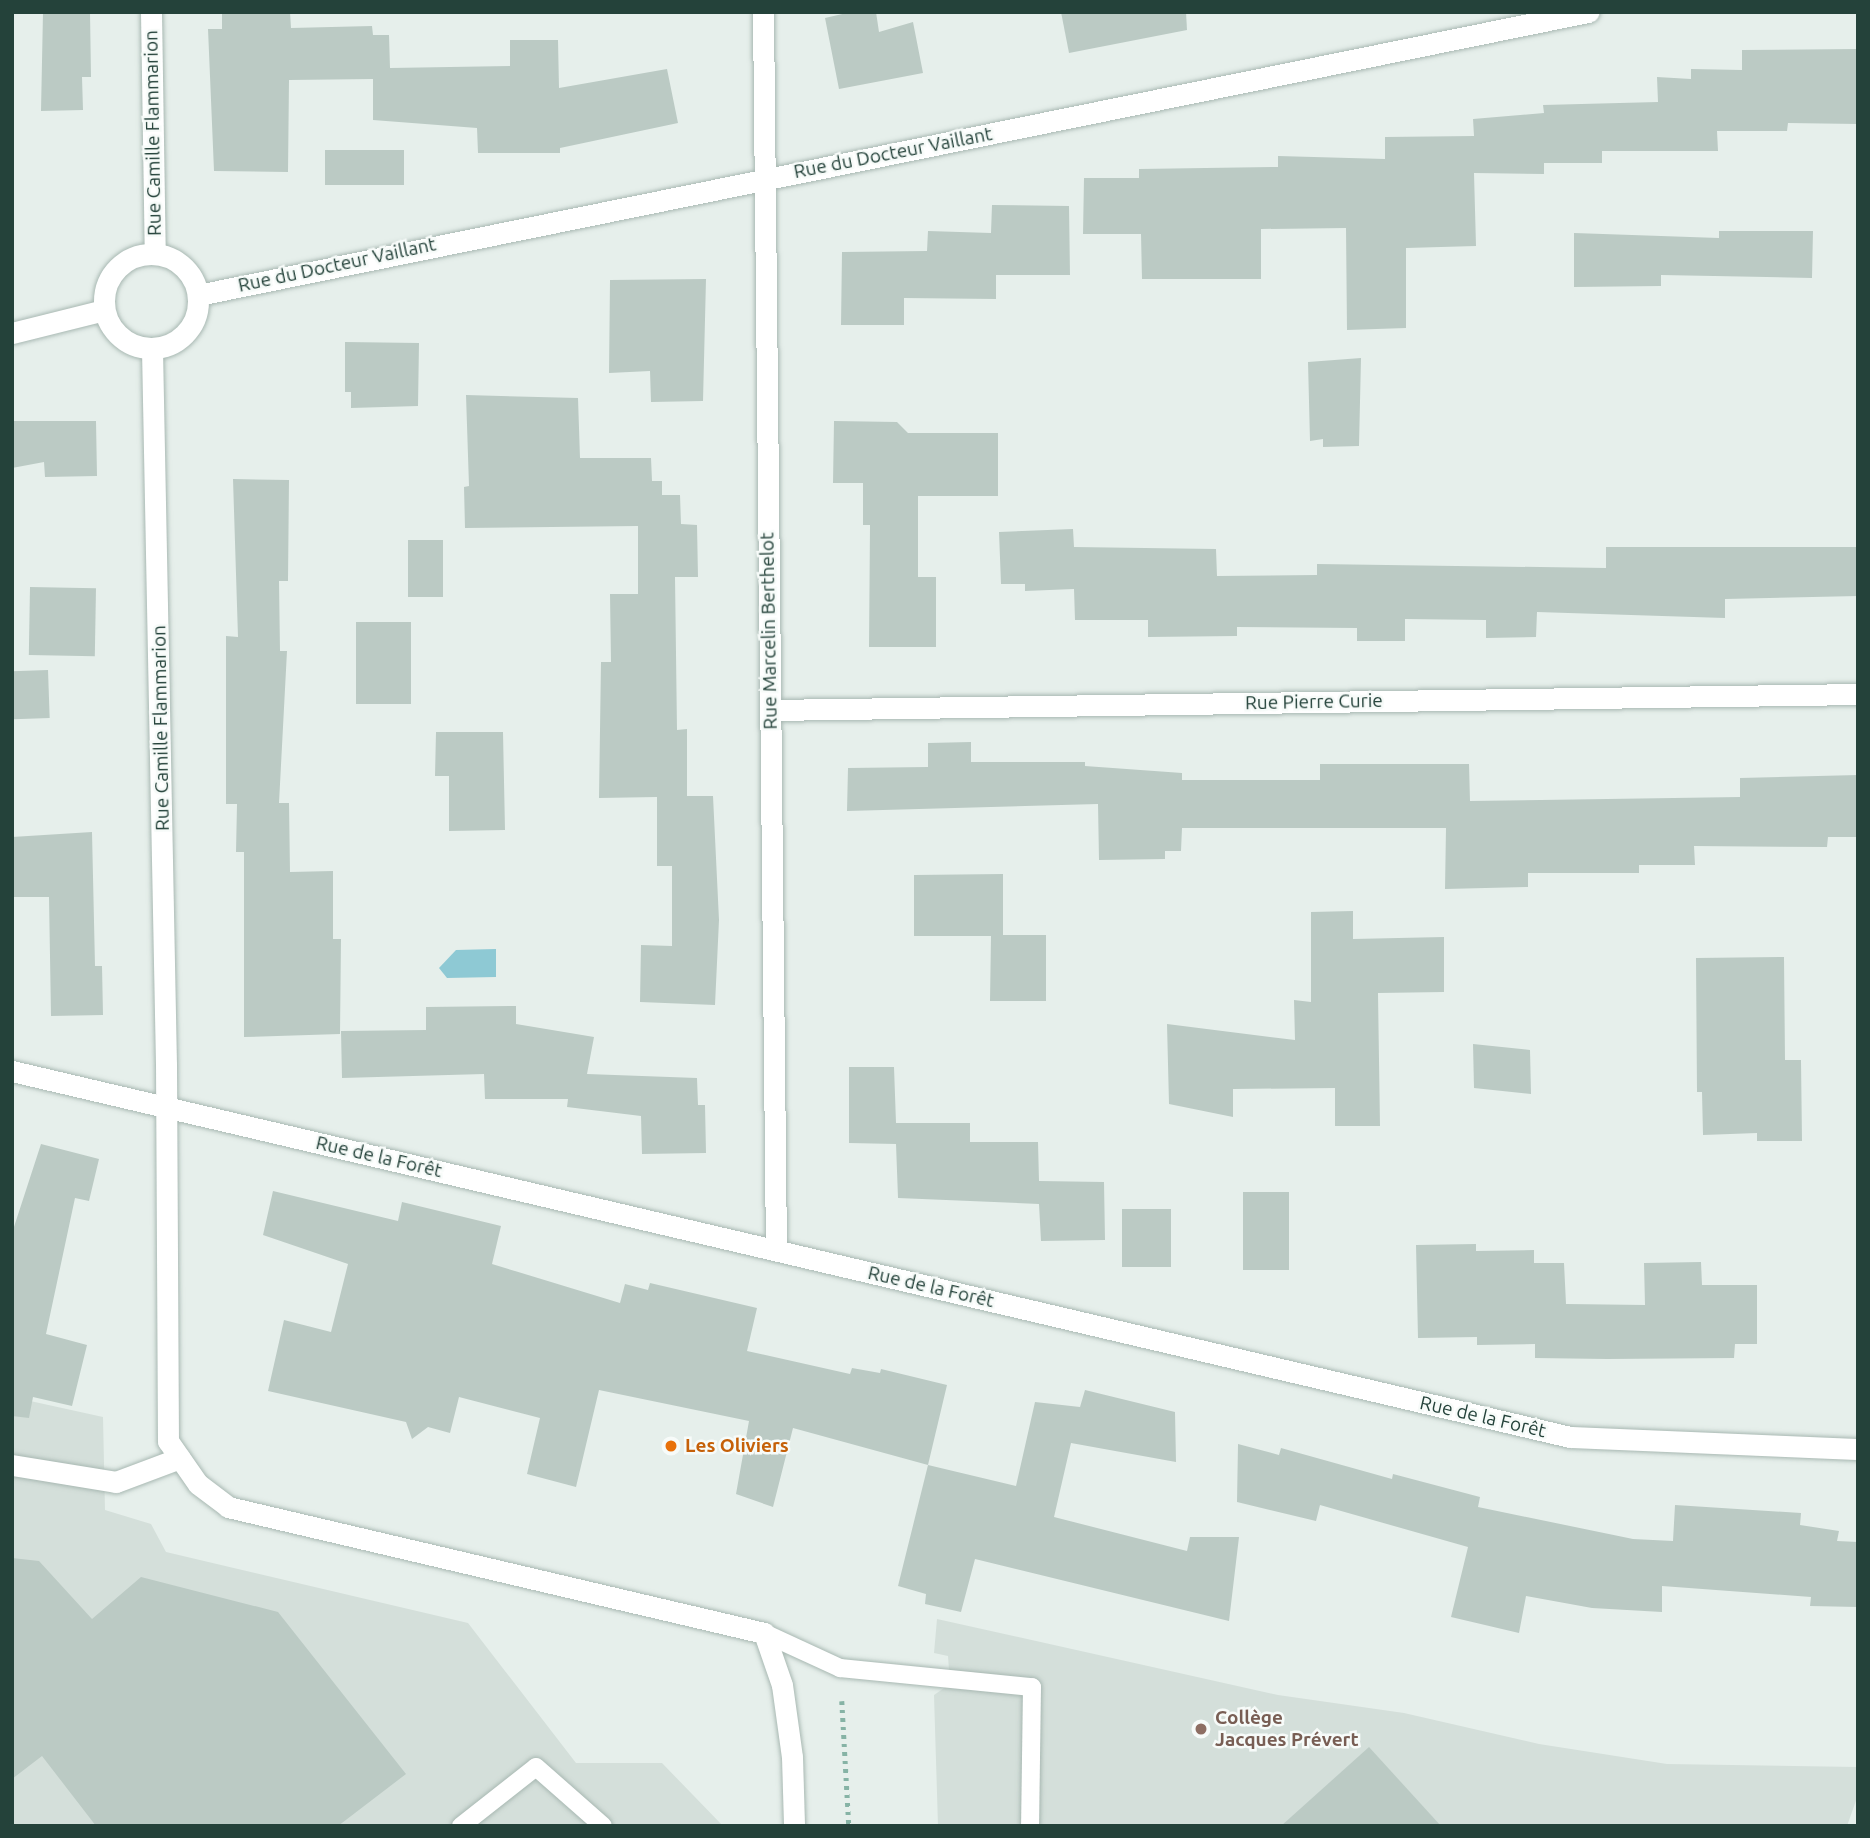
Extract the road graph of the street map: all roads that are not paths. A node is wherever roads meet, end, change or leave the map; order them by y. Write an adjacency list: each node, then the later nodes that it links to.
1 (151, 12): 5 (street, Rue Camille Flammarion)
2 (763, 12): 4 (street, Rue Marcelin Berthelot)
3 (1588, 12): 4 (street, Rue du Docteur Vaillant)
4 (767, 178): 6 (street, Rue du Docteur Vaillant); 11 (street, Rue Marcelin Berthelot)
5 (155, 254): 6 (street); 7 (street)
6 (198, 295): 9 (street)
7 (104, 310): 8 (street); 9 (street)
8 (12, 333)
9 (152, 349): 13 (street, Rue Camille Flammarion)
10 (1858, 694): 11 (street, Rue Pierre Curie)
11 (770, 710): 14 (street, Rue Marcelin Berthelot)
12 (12, 1071): 13 (street, Rue de la Forêt)
13 (166, 1107): 14 (street, Rue de la Forêt); 16 (street, Rue Camille Flammarion)
14 (776, 1249): 15 (street, Rue de la Forêt)
15 (1858, 1449)
16 (180, 1458): 17 (street); 18 (street, Rue Camille Flammarion)
17 (12, 1465)
18 (764, 1633): 21 (street); 22 (lane)
19 (461, 1826): 20 (lane)
20 (603, 1826)
21 (793, 1826)
22 (1030, 1826)

